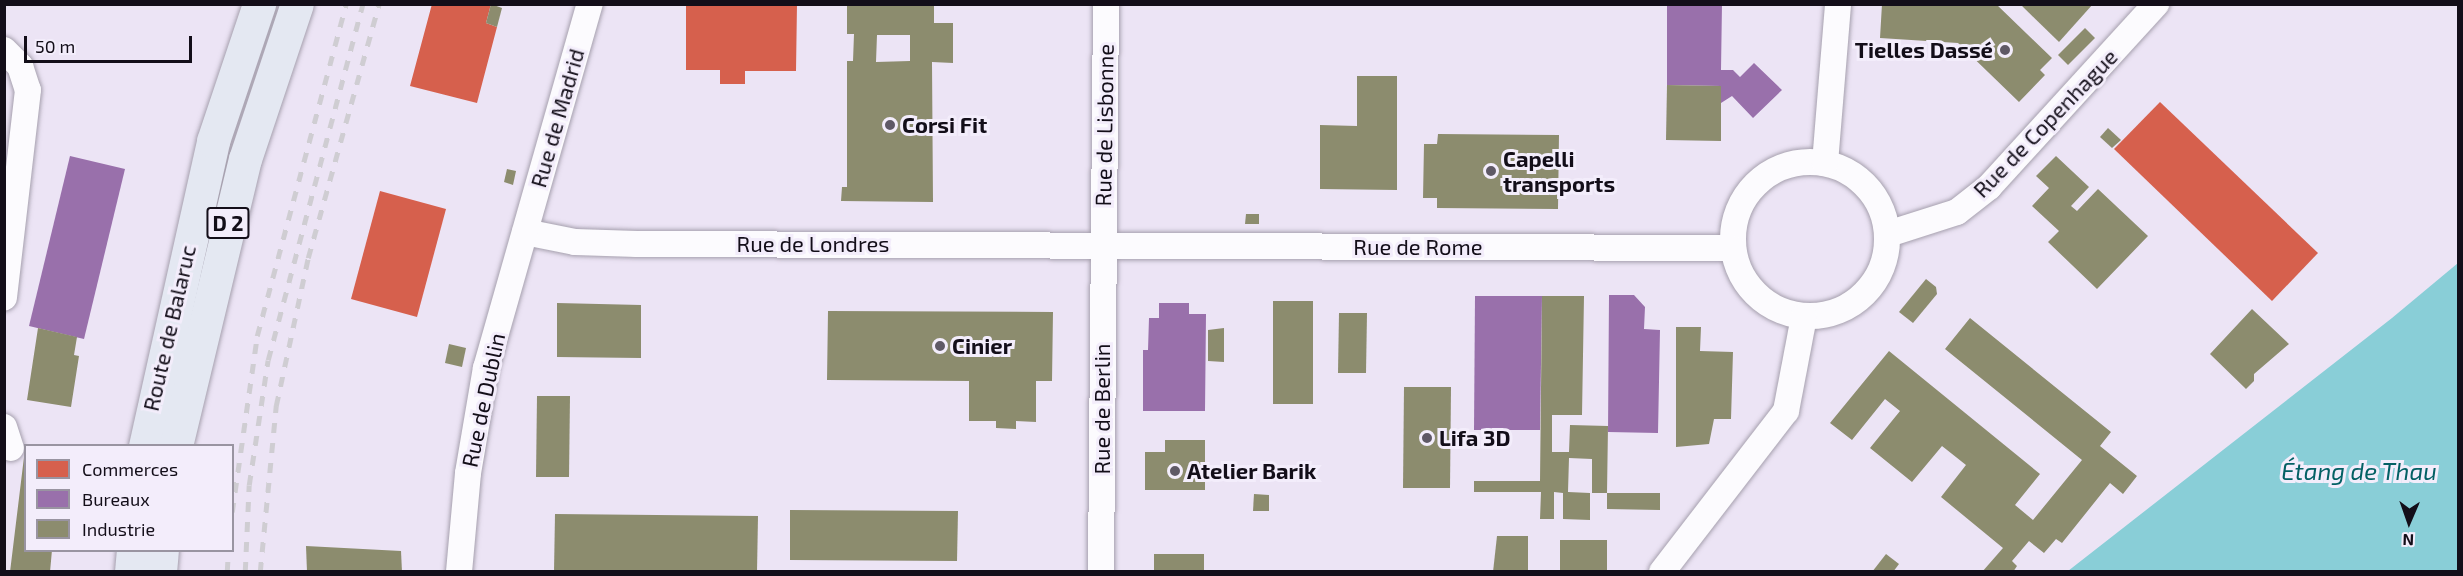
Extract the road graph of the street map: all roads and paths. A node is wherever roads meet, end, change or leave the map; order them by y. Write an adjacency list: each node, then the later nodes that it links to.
1 (259, 4): 16 (main road, Route de Balaruc / D 2)
2 (297, 4): 17 (main road, Route de Balaruc / D 2)
3 (590, 4): 10 (street, Rue de Madrid)
4 (1106, 4): 12 (street, Rue de Lisbonne)
5 (1838, 4): 8 (street)
6 (2156, 4): 11 (street, Rue de Copenhague)
7 (4, 50): 9 (street)
8 (1825, 163): 11 (street); 13 (street)
9 (9, 226): 14 (street)
10 (525, 232): 12 (street, Rue de Londres); 22 (street, Rue de Dublin)
11 (1888, 234): 15 (street)
12 (1103, 246): 13 (street, Rue de Rome); 23 (street, Rue de Berlin)
13 (1732, 248): 15 (street)
14 (4, 298)
15 (1804, 317): 24 (street)
16 (145, 444)
17 (176, 444)
18 (133, 552): 20 (main road)
19 (162, 552): 21 (main road)
20 (131, 572)
21 (160, 572)
22 (459, 572)
23 (1101, 572)
24 (1662, 572)

